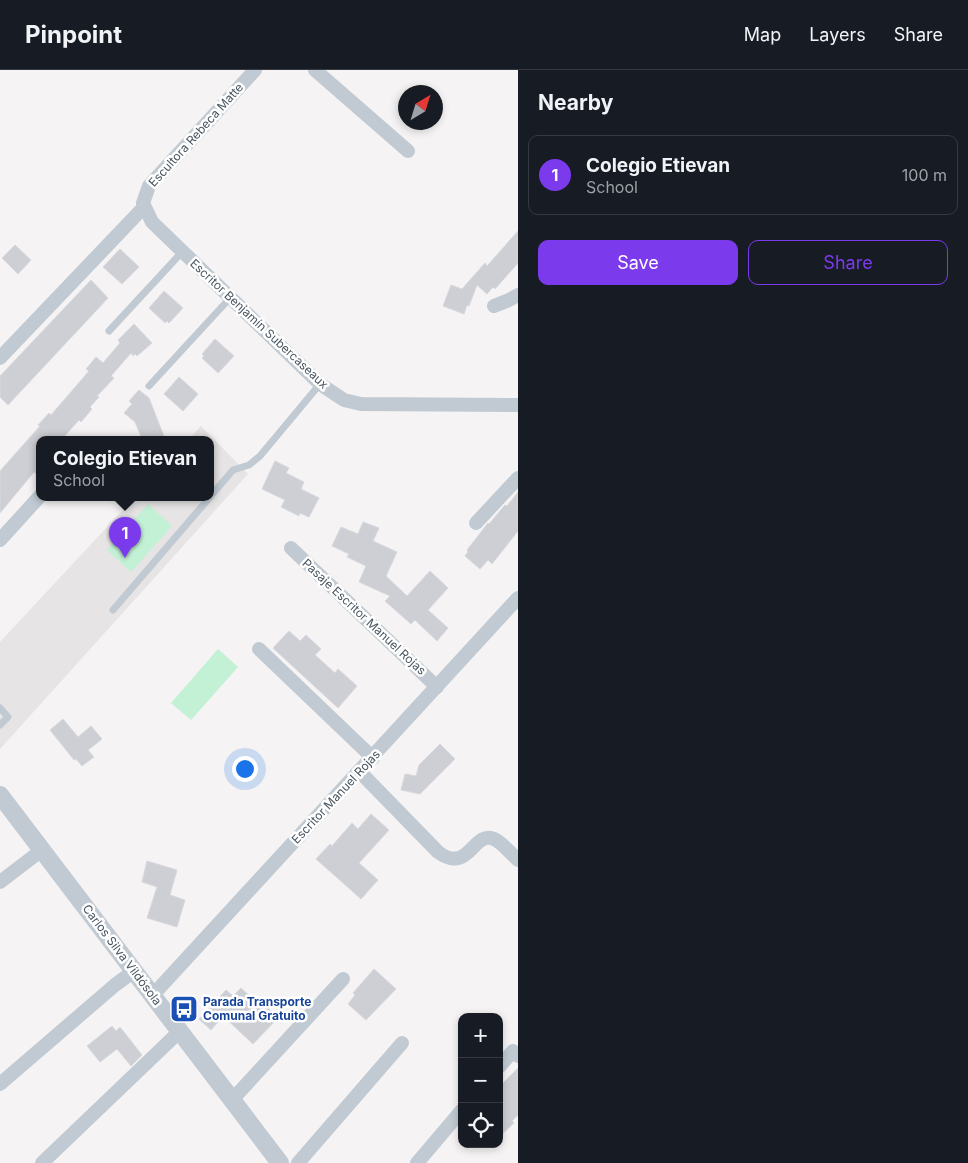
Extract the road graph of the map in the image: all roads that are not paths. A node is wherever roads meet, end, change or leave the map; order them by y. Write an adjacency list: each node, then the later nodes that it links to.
1 (255, 70): 4 (street, Escultora Rebeca Matte)
2 (315, 70): 3 (street)
3 (408, 151)
4 (144, 205): 5 (street, Escritor Benjamín Subercaseaux); 10 (street, Escultora Rebeca Matte)
5 (182, 252): 7 (street, Escritor Benjamín Subercaseaux); 9 (lane)
6 (518, 295): 8 (street)
7 (230, 298): 11 (street, Escritor Benjamín Subercaseaux); 12 (lane)
8 (494, 306)
9 (109, 332)
10 (0, 358)
11 (320, 384): 13 (street, Escritor Benjamín Subercaseaux); 15 (lane)
12 (149, 386)
13 (518, 405)
14 (518, 478): 18 (street)
15 (214, 492)
16 (36, 500): 19 (street)
17 (207, 501): 22 (lane)
18 (476, 523)
19 (0, 540)
20 (291, 548): 24 (street, Pasaje Escritor Manuel Rojas)
21 (518, 598): 24 (street, Escritor Manuel Rojas)
22 (114, 610)
23 (259, 649): 27 (street)
24 (437, 687): 27 (street, Escritor Manuel Rojas)
25 (0, 708): 26 (lane)
26 (0, 725)
27 (373, 758): 28 (street, Escritor Manuel Rojas)
28 (360, 772): 31 (street); 35 (street, Escritor Manuel Rojas)
29 (0, 795): 30 (street, Carlos Silva Vildósola)
30 (42, 850): 32 (street); 33 (street, Carlos Silva Vildósola)
31 (518, 860)
32 (0, 882)
33 (134, 971): 35 (street, Carlos Silva Vildósola); 40 (street)
34 (342, 979): 41 (street)
35 (152, 996): 36 (street, Carlos Silva Vildósola)
36 (180, 1031): 41 (street, Carlos Silva Vildósola); 43 (street)
37 (402, 1043): 45 (street)
38 (518, 1056): 39 (street)
39 (503, 1062)
40 (0, 1084)
41 (232, 1100): 44 (street, Carlos Silva Vildósola)
42 (458, 1115): 46 (street)
43 (42, 1163)
44 (280, 1163)
45 (298, 1163)
46 (417, 1163)

